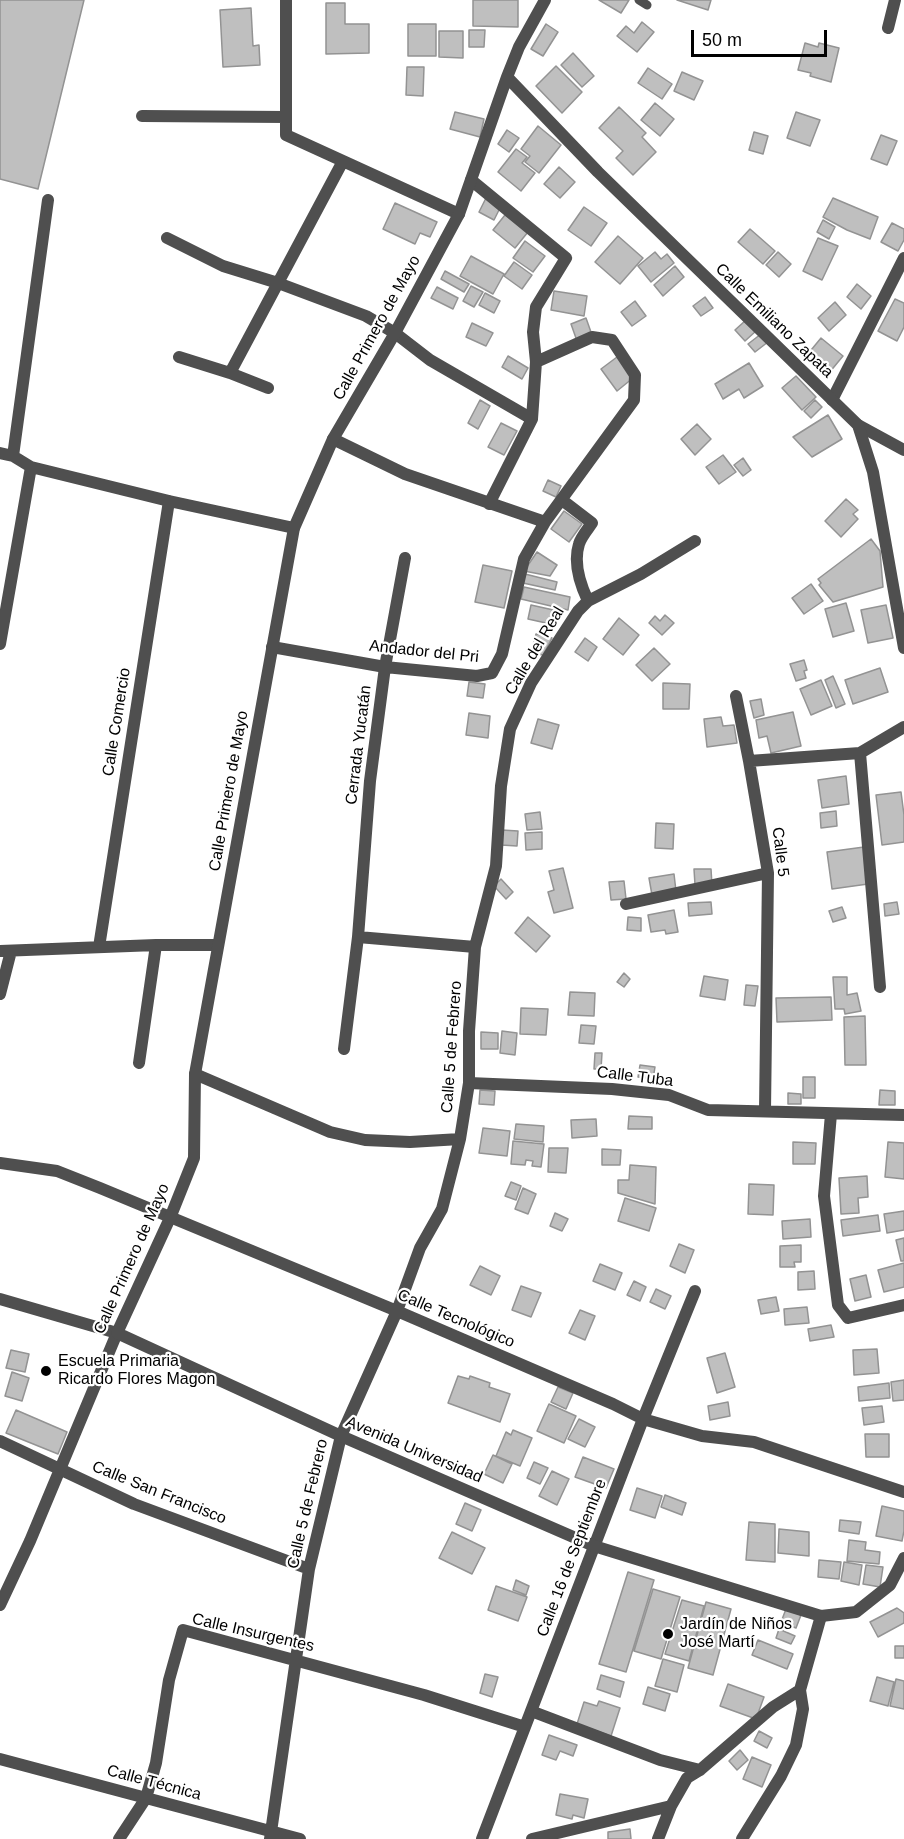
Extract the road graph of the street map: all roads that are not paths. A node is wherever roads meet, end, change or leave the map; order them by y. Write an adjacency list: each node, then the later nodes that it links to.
1 (286, 0): 7 (street)
2 (545, 0): 5 (street, Calle Primero de Mayo)
3 (895, 0): 4 (street)
4 (888, 28)
5 (507, 77): 9 (street, Calle Primero de Mayo); 21 (street, Calle Emiliano Zapata)
6 (142, 116): 7 (street)
7 (286, 117): 8 (street)
8 (343, 161): 11 (street); 15 (street)
9 (471, 180): 11 (street, Calle Primero de Mayo); 18 (street)
10 (48, 200): 27 (street)
11 (459, 214): 16 (street, Calle Primero de Mayo)
12 (167, 238): 15 (street)
13 (904, 258): 14 (street)
14 (901, 273): 21 (street)
15 (278, 283): 16 (street); 19 (street)
16 (394, 333): 22 (street); 24 (street, Calle Primero de Mayo)
17 (179, 357): 19 (street)
18 (536, 362): 22 (street); 29 (street, Andador del Pri)
19 (230, 372): 20 (street)
20 (268, 388)
21 (832, 400): 23 (street, Calle Emiliano Zapata)
22 (532, 419): 31 (street)
23 (858, 424): 25 (street); 39 (street, Calle Emiliano Zapata)
24 (333, 439): 31 (street); 33 (street, Calle Primero de Mayo)
25 (904, 450)
26 (0, 453): 27 (street)
27 (13, 456): 28 (street)
28 (31, 467): 30 (street); 37 (street)
29 (562, 500): 32 (street, Andador del Pri); 36 (street)
30 (169, 501): 33 (street); 50 (street, Calle Comercio)
31 (489, 504): 32 (street)
32 (545, 522): 40 (street, Andador del Pri)
33 (294, 528): 38 (street, Calle Primero de Mayo)
34 (695, 541): 36 (street, Calle del Real)
35 (405, 558): 40 (street, Cerrada Yucatán)
36 (588, 601): 51 (street, Calle del Real)
37 (1, 636)
38 (272, 647): 40 (street, Andador del Pri); 49 (street, Calle Primero de Mayo)
39 (904, 648)
40 (386, 667): 47 (street, Cerrada Yucatán)
41 (736, 696): 44 (street, Calle 5)
42 (904, 727): 43 (street)
43 (861, 753): 44 (street); 53 (street)
44 (749, 761): 45 (street, Calle 5)
45 (768, 873): 46 (street); 59 (street, Calle 5)
46 (626, 904)
47 (358, 938): 51 (street); 55 (street, Cerrada Yucatán)
48 (156, 945): 49 (street); 50 (street); 56 (street)
49 (219, 945): 57 (street, Calle Primero de Mayo)
50 (99, 947): 52 (street)
51 (476, 947): 58 (street, Calle 5 de Febrero)
52 (5, 951): 54 (street)
53 (880, 987)
54 (0, 994)
55 (344, 1049)
56 (139, 1063)
57 (195, 1074): 62 (street); 64 (street, Calle Primero de Mayo)
58 (469, 1083): 59 (street, Calle Tuba); 62 (street, Calle 5 de Febrero)
59 (765, 1111): 60 (street, Calle Tuba)
60 (831, 1114): 61 (street, Calle Tuba); 67 (street)
61 (904, 1115)
62 (460, 1139): 68 (street, Calle 5 de Febrero)
63 (0, 1162): 64 (street, Calle Tecnológico)
64 (170, 1218): 68 (street, Calle Tecnológico); 69 (street, Calle Primero de Mayo)
65 (695, 1291): 70 (street, Calle 16 de Septiembre)
66 (0, 1299): 69 (street, Avenida Universidad)
67 (904, 1305)
68 (397, 1311): 70 (street, Calle Tecnológico); 71 (street, Calle 5 de Febrero)
69 (117, 1333): 71 (street, Avenida Universidad); 73 (street, Calle Primero de Mayo)
70 (643, 1419): 74 (street, Calle Tecnológico); 75 (street, Calle 16 de Septiembre)
71 (341, 1436): 75 (street, Avenida Universidad); 77 (street, Calle 5 de Febrero)
72 (0, 1441): 73 (street, Calle San Francisco)
73 (58, 1469): 77 (street, Calle San Francisco); 78 (street, Calle Primero de Mayo)
74 (904, 1492)
75 (594, 1546): 79 (street, Avenida Universidad); 82 (street, Calle 16 de Septiembre)
76 (904, 1558): 79 (street)
77 (309, 1569): 80 (street, Calle 5 de Febrero)
78 (0, 1605)
79 (821, 1616): 81 (street)
80 (296, 1660): 83 (street, Calle Insurgentes); 86 (street, Calle Insurgentes); 88 (street, Calle 5 de Febrero)
81 (800, 1690): 85 (street); 94 (street)
82 (531, 1711): 83 (street, Calle 16 de Septiembre); 85 (street)
83 (525, 1727): 91 (street, Calle 16 de Septiembre)
84 (0, 1759): 86 (street, Calle Técnica)
85 (700, 1770): 87 (street)
86 (146, 1798): 88 (street, Calle Técnica); 89 (street, Calle Insurgentes)
87 (671, 1806): 92 (street); 93 (street)
88 (271, 1835): 90 (street, Calle Técnica)
89 (119, 1839)
90 (300, 1839)
91 (482, 1839)
92 (532, 1839)
93 (658, 1839)
94 (742, 1839)

